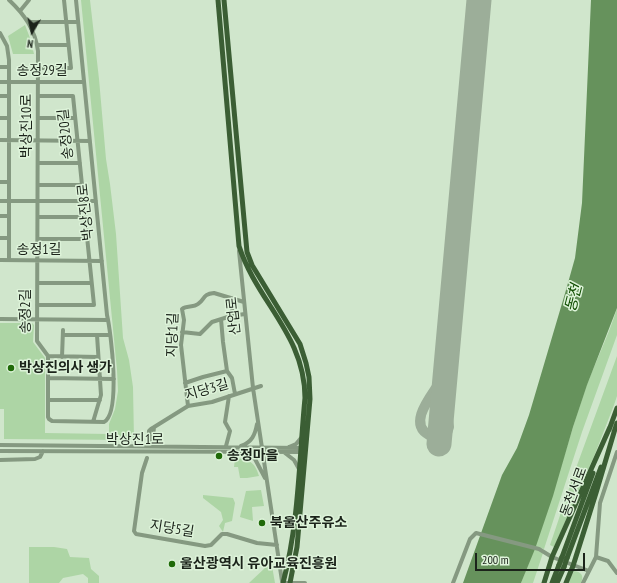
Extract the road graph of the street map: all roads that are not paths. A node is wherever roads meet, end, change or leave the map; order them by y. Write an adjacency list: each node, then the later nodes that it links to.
1 (9, 0): 7 (street, 박상진10로)
2 (29, 0): 7 (street)
3 (64, 0): 9 (street)
4 (76, 0): 10 (street, 박상진8로)
5 (217, 0): 49 (main road, 산업로)
6 (225, 0): 98 (main road)
7 (20, 11): 8 (street, 박상진10로)
8 (28, 22): 9 (street); 12 (street, 박상진10로)
9 (66, 22): 10 (street); 13 (street)
10 (78, 22): 20 (street, 박상진8로)
11 (0, 33): 15 (street)
12 (37, 45): 13 (street); 16 (street, 박상진10로)
13 (68, 45): 16 (street)
14 (0, 67): 15 (street)
15 (9, 68): 18 (street)
16 (38, 68): 19 (street, 박상진10로)
17 (0, 82): 18 (street, 송정29길)
18 (9, 82): 19 (street, 송정29길); 22 (street)
19 (38, 82): 20 (street, 송정29길); 23 (street, 박상진10로)
20 (84, 82): 32 (street, 박상진8로)
21 (0, 96): 22 (street)
22 (9, 96): 25 (street)
23 (38, 96): 26 (street, 박상진10로); 27 (street, 송정20길)
24 (0, 118): 25 (street)
25 (9, 118): 29 (street)
26 (38, 118): 27 (street); 30 (street, 박상진10로)
27 (75, 118): 31 (street, 송정20길)
28 (0, 140): 29 (street)
29 (9, 140): 30 (street); 36 (street)
30 (38, 140): 31 (street); 33 (street, 박상진10로)
31 (78, 140): 32 (street); 34 (street, 송정20길)
32 (90, 141): 41 (street, 박상진8로)
33 (38, 163): 34 (street); 37 (street, 박상진10로)
34 (80, 163): 37 (street, 송정20길)
35 (0, 182): 36 (street)
36 (9, 182): 39 (street)
37 (38, 185): 40 (street, 박상진10로)
38 (0, 201): 39 (street)
39 (9, 201): 40 (street); 43 (street)
40 (38, 201): 41 (street); 44 (street, 박상진10로)
41 (96, 201): 54 (street, 박상진8로)
42 (0, 216): 43 (street)
43 (9, 216): 46 (street)
44 (38, 217): 47 (street, 박상진10로); 48 (street)
45 (0, 238): 46 (street)
46 (9, 238): 51 (street)
47 (38, 239): 48 (street); 52 (street, 박상진10로)
48 (87, 239): 53 (street)
49 (239, 246): 58 (street, 산업로); 90 (main road)
50 (0, 260): 51 (street, 송정1길)
51 (9, 260): 52 (street, 송정1길)
52 (38, 261): 53 (street, 송정1길); 55 (street, 송정2길)
53 (89, 261): 54 (street, 송정1길); 56 (street)
54 (102, 261): 65 (street, 박상진8로)
55 (38, 283): 56 (street); 59 (street, 송정2길)
56 (91, 283): 59 (street)
57 (234, 299): 58 (street, 지당1길); 61 (street); 66 (street, 지당1길)
58 (244, 302): 60 (street, 산업로)
59 (37, 305): 63 (street, 송정2길)
60 (246, 314): 61 (street); 78 (street, 산업로)
61 (231, 316): 64 (street)
62 (0, 319): 63 (street)
63 (37, 319): 65 (street); 69 (street, 송정2길)
64 (221, 319): 66 (street); 72 (street)
65 (108, 320): 68 (street, 박상진8로)
66 (182, 332): 76 (street, 지당1길)
67 (97, 335): 68 (street); 70 (street); 71 (street)
68 (110, 335): 75 (street, 박상진8로)
69 (48, 356): 70 (street); 73 (street)
70 (62, 356): 71 (street)
71 (98, 357): 74 (street)
72 (227, 371): 76 (street); 79 (street)
73 (48, 378): 74 (street); 81 (street)
74 (100, 378): 75 (street); 82 (street)
75 (114, 379): 86 (street, 박상진8로)
76 (185, 383): 83 (street, 지당1길)
77 (261, 386): 78 (street, 지당3길)
78 (253, 388): 79 (street, 지당3길); 85 (street, 산업로)
79 (235, 394): 80 (street, 지당3길)
80 (229, 396): 83 (street, 지당3길); 94 (street)
81 (48, 400): 82 (street); 86 (street)
82 (100, 400): 86 (street)
83 (188, 406): 88 (street, 지당3길)
84 (617, 408): 89 (main road, 동천서로)
85 (258, 420): 95 (street); 96 (street, 산업로)
86 (93, 422)
87 (617, 423): 89 (main road, 동천서로)
88 (154, 426): 91 (street); 93 (street)
89 (613, 428): 108 (main road); 110 (main road, 동천서로, bridge); 111 (main road)
90 (301, 438): 97 (street); 98 (main road)
91 (149, 440)
92 (0, 445): 93 (street, 박상진1로)
93 (152, 446): 94 (street, 박상진1로)
94 (226, 446): 95 (street, 박상진1로)
95 (238, 447): 96 (street, 박상진1로)
96 (262, 450): 97 (street, 박상진1로); 101 (street, 박상진1로); 106 (street, 산업로)
97 (284, 450): 98 (street, 박상진1로); 105 (street)
98 (303, 450): 105 (main road); 114 (main road)
99 (0, 451): 100 (street, 박상진1로)
100 (43, 451): 101 (street, 박상진1로); 104 (street)
101 (238, 452): 106 (street)
102 (617, 452): 109 (street)
103 (147, 458): 107 (street, 지당5길)
104 (0, 460)
105 (299, 469): 114 (main road)
106 (268, 482): 107 (street, 산업로)
107 (277, 545): 114 (street, 산업로)
108 (552, 557): 111 (street); 116 (street); 117 (main road)
109 (596, 557): 112 (street); 113 (street)
110 (561, 566): 118 (main road, 동천서로); 119 (main road, 동천서로)
111 (573, 566): 112 (street); 120 (main road)
112 (589, 571): 121 (street)
113 (617, 573)
114 (286, 583): 115 (street)
115 (305, 583)
116 (453, 583)
117 (544, 583)
118 (552, 583)
119 (557, 583)
120 (566, 583)
121 (583, 583)

